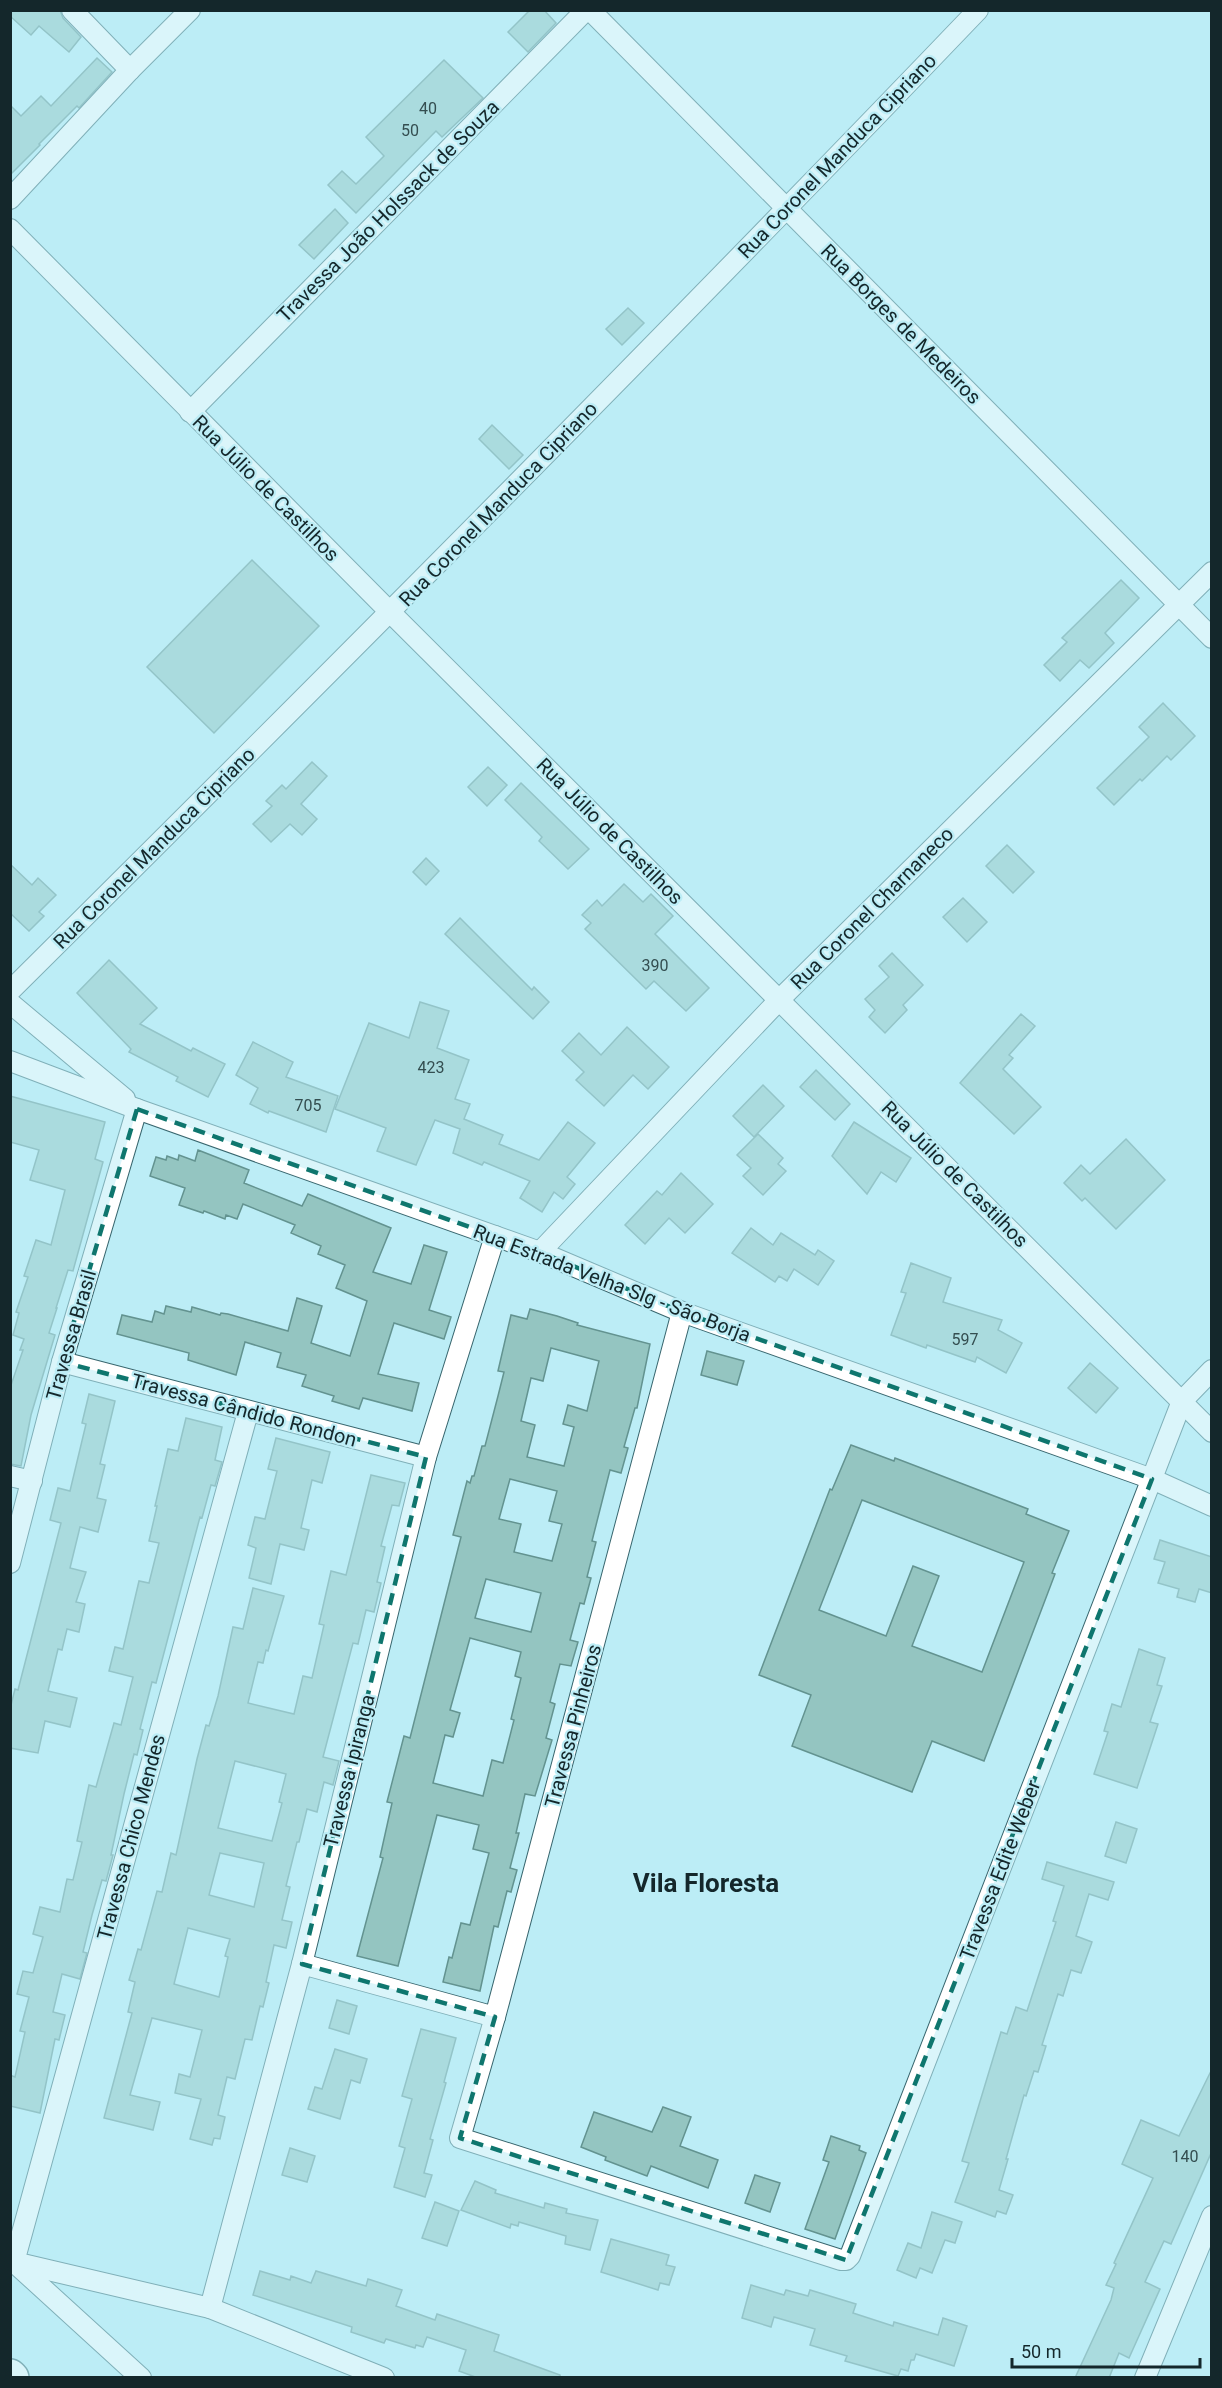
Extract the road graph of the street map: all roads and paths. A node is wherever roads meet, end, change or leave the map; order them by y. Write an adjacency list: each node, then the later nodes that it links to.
1 (72, 10): 5 (street)
2 (190, 10): 5 (street)
3 (588, 10): 7 (street, Rua Borges de Medeiros); 9 (street, Travessa João Holssack de Souza)
4 (978, 10): 7 (street, Rua Coronel Manduca Cipriano)
5 (130, 70): 6 (street)
6 (10, 199)
7 (787, 209): 11 (street, Rua Borges de Medeiros); 12 (street, Rua Coronel Manduca Cipriano)
8 (10, 229): 9 (street, Rua Júlio de Castilhos)
9 (190, 412): 12 (street, Rua Júlio de Castilhos)
10 (1212, 572): 11 (street, Rua Coronel Charnaneco)
11 (1179, 606): 13 (street, Rua Borges de Medeiros); 15 (street, Rua Coronel Charnaneco)
12 (391, 613): 14 (street, Rua Coronel Manduca Cipriano); 15 (street, Rua Júlio de Castilhos)
13 (1212, 638)
14 (10, 991)
15 (780, 999): 20 (street, Rua Coronel Charnaneco); 24 (street, Rua Júlio de Castilhos)
16 (10, 1003): 18 (street)
17 (10, 1061): 18 (street, Rua Estrada Velha Slg - São Borja)
18 (137, 1109): 19 (street, Rua Estrada Velha Slg - São Borja); 22 (street, Travessa Brasil)
19 (495, 1236): 20 (street, Rua Estrada Velha Slg - São Borja); 27 (street, Travessa Ipiranga)
20 (540, 1252): 21 (street, Rua Estrada Velha Slg - São Borja)
21 (682, 1312): 29 (street, Rua Estrada Velha Slg - São Borja); 34 (street, Travessa Pinheiros)
22 (62, 1362): 25 (street, Travessa Cândido Rondon); 30 (street, Travessa Brasil)
23 (1212, 1371): 24 (street)
24 (1182, 1401): 26 (street, Rua Júlio de Castilhos); 29 (street, Travessa Edite Weber)
25 (248, 1412): 27 (street, Travessa Cândido Rondon); 37 (street, Travessa Chico Mendes)
26 (1212, 1432)
27 (426, 1457): 33 (street, Travessa Ipiranga)
28 (10, 1476): 30 (street)
29 (1152, 1479): 31 (street, Rua Estrada Velha Slg - São Borja); 35 (street, Travessa Edite Weber)
30 (32, 1481): 32 (street, Travessa Brasil)
31 (1212, 1506)
32 (10, 1563)
33 (302, 1964): 34 (street); 38 (street, Travessa Ipiranga)
34 (495, 2017): 35 (street, Travessa Pinheiros)
35 (460, 2138)
36 (1212, 2216): 41 (street)
37 (12, 2261): 38 (street); 39 (street)
38 (210, 2308): 40 (street)
39 (141, 2378)
40 (384, 2378)
41 (1145, 2378)

